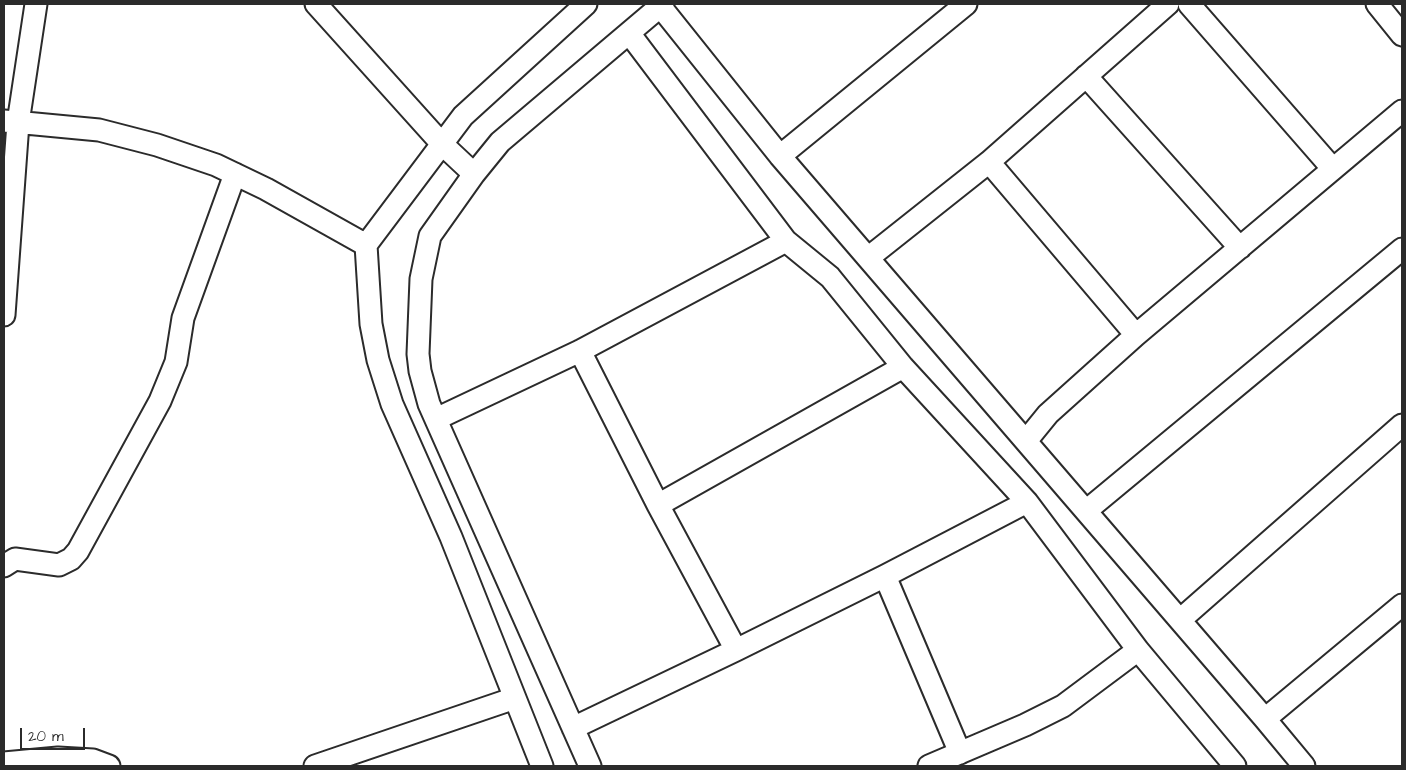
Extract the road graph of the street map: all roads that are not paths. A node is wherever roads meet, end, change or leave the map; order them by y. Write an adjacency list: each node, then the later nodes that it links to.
1 (36, 4): 13 (street)
2 (316, 4): 14 (street)
3 (586, 4): 14 (street)
4 (966, 4): 15 (street)
5 (1168, 4): 11 (street)
6 (1189, 4): 18 (street)
7 (662, 5): 9 (street); 15 (street)
8 (1383, 6): 10 (street)
9 (629, 33): 20 (street); 21 (street)
10 (1402, 35)
11 (1086, 76): 17 (street); 23 (street)
12 (1402, 111): 18 (street)
13 (11, 122): 16 (street); 19 (street); 26 (street)
14 (442, 144): 20 (street); 22 (street)
15 (780, 156): 25 (street)
16 (4, 159)
17 (989, 162): 25 (street); 27 (street)
18 (1334, 169): 23 (street)
19 (235, 174): 22 (street); 36 (street)
20 (474, 174): 30 (street)
21 (786, 241): 28 (street); 29 (street)
22 (366, 245): 42 (street)
23 (1240, 248): 27 (street)
24 (1402, 249): 35 (street)
25 (868, 258): 32 (street)
26 (4, 315)
27 (1136, 335): 32 (street)
28 (580, 351): 30 (street); 34 (street)
29 (903, 367): 33 (street); 34 (street)
30 (436, 419): 44 (street)
31 (1402, 425): 39 (street)
32 (1026, 441): 35 (street)
33 (1027, 502): 37 (street); 41 (street)
34 (658, 504): 40 (street)
35 (1086, 511): 39 (street)
36 (4, 566)
37 (885, 576): 40 (street); 45 (street)
38 (1402, 605): 43 (street)
39 (1180, 620): 43 (street)
40 (736, 650): 44 (street)
41 (1138, 650): 45 (street); 52 (street)
42 (515, 698): 48 (street); 49 (street)
43 (1265, 719): 53 (street)
44 (573, 728): 50 (street)
45 (960, 753): 51 (street)
46 (4, 763): 47 (street)
47 (108, 766)
48 (315, 766)
49 (542, 766)
50 (590, 766)
51 (929, 766)
52 (1235, 766)
53 (1304, 766)

